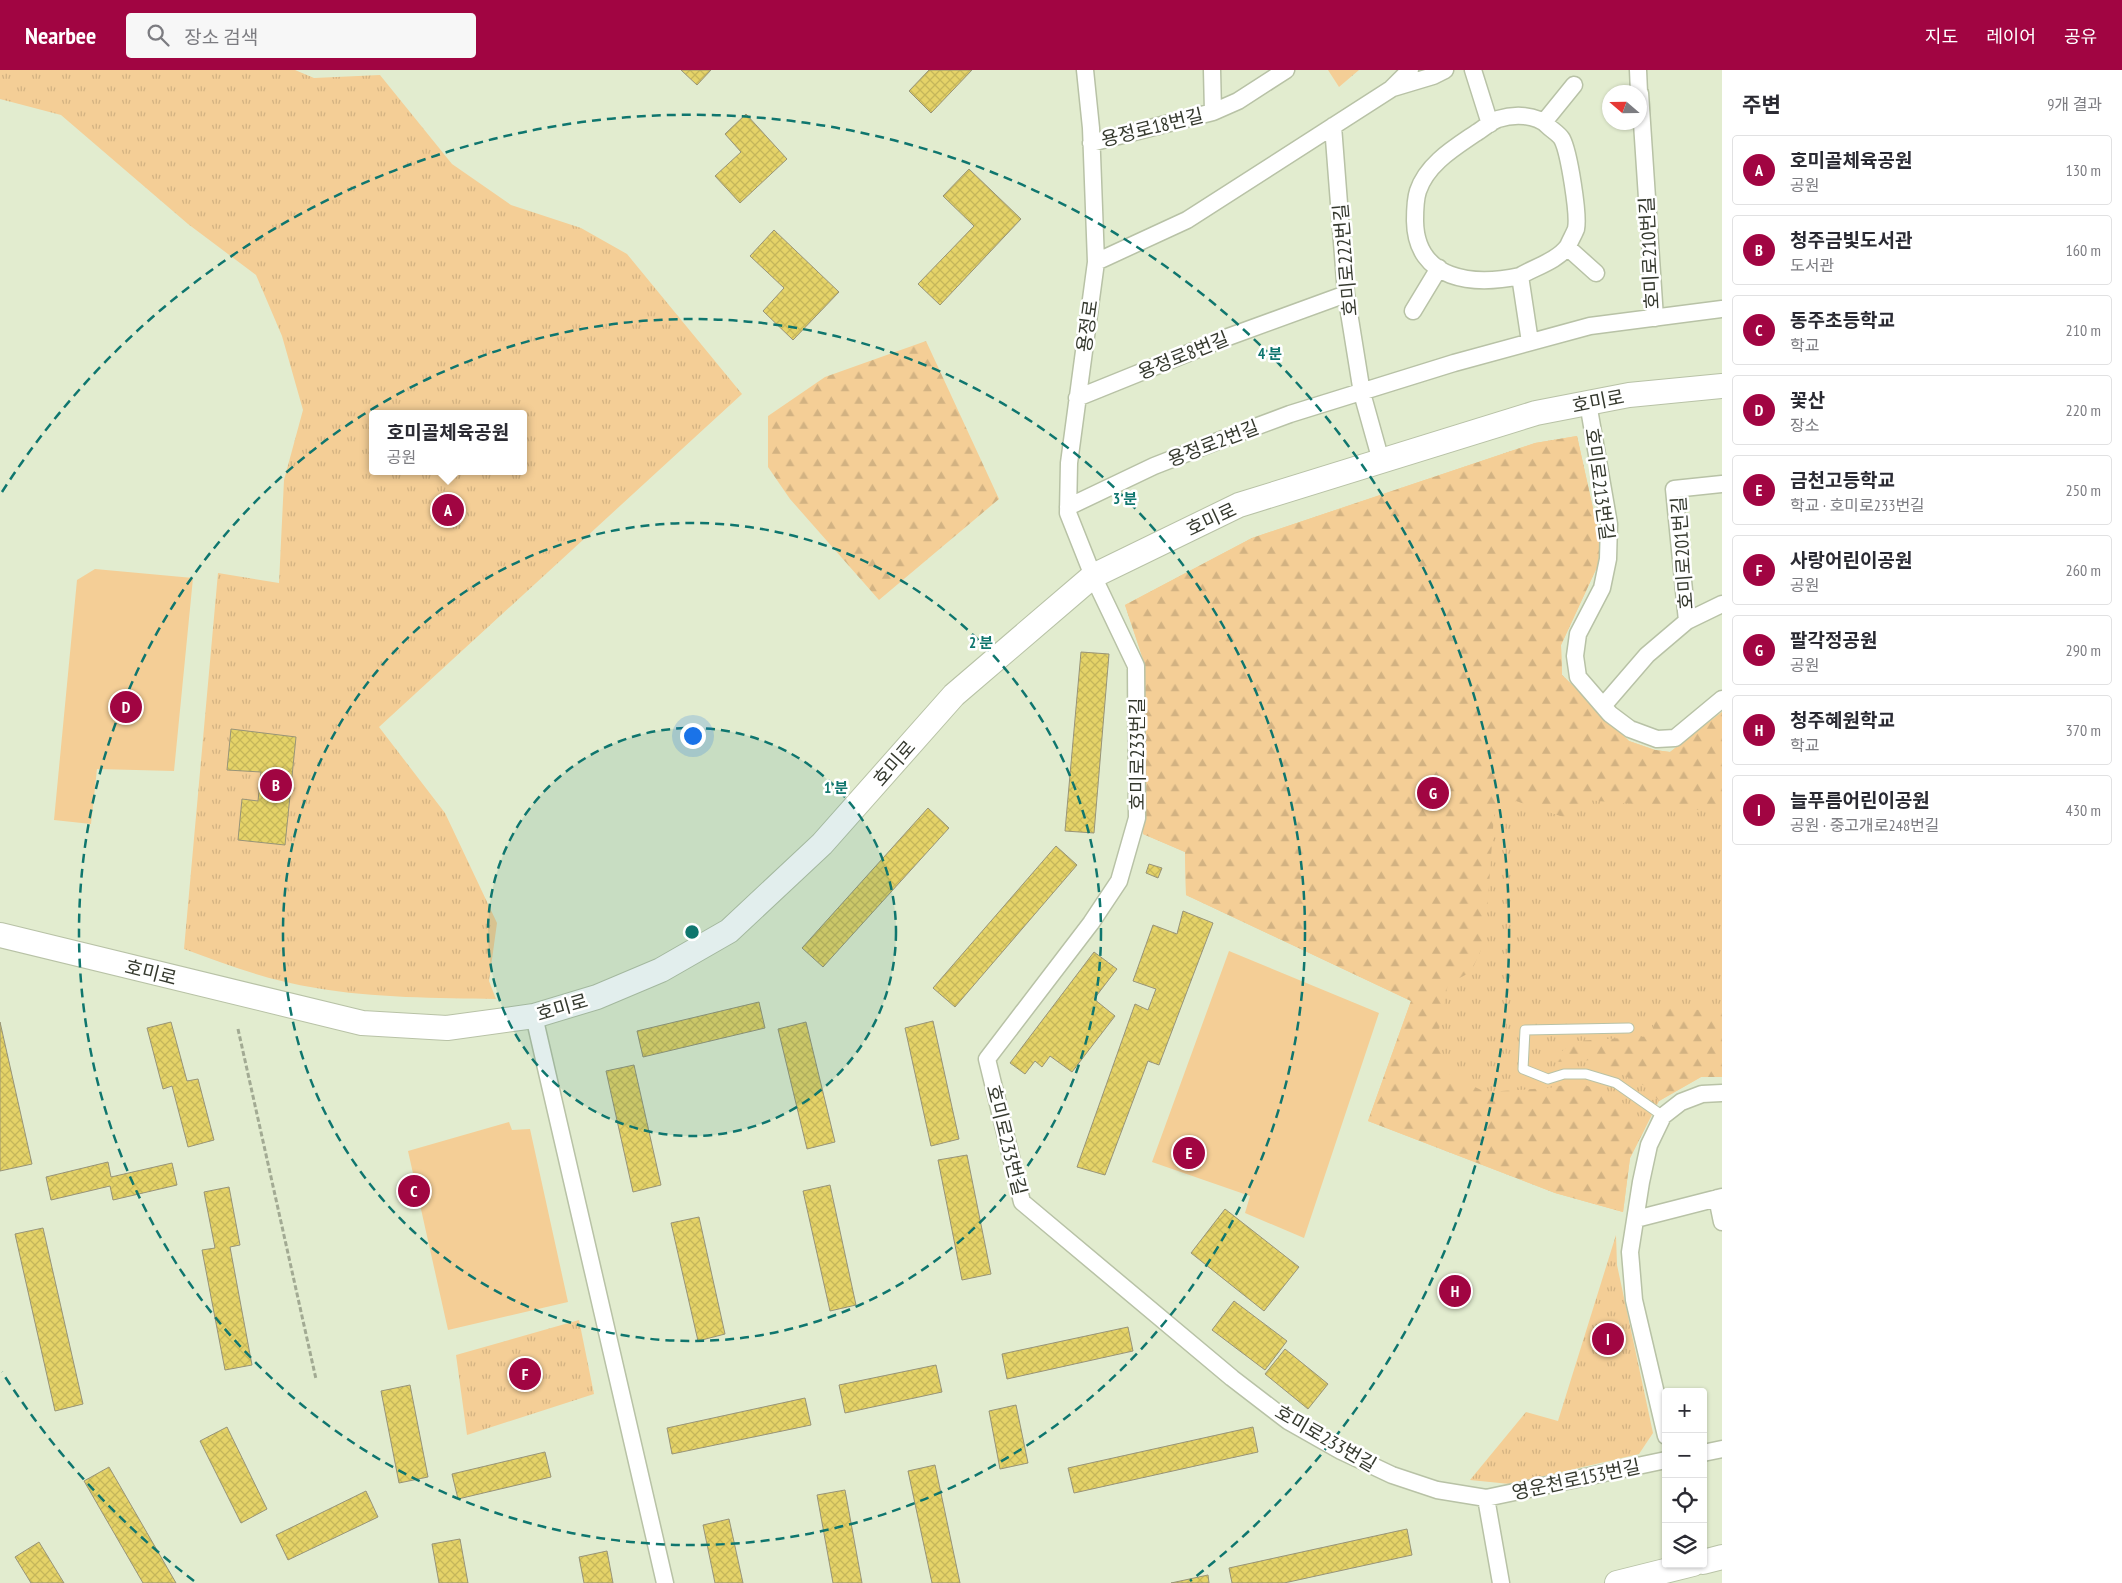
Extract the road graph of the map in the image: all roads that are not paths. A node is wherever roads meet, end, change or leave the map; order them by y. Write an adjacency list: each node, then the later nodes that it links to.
1 (1085, 70): 16 (street, 용정로)
2 (1212, 70): 11 (street, 용정로18번길)
3 (1286, 70): 11 (street, 용정로18번길)
4 (1410, 70): 10 (street)
5 (1446, 70): 10 (street)
6 (1473, 70): 13 (street)
7 (1638, 70): 9 (street, 호미로210번길)
8 (1574, 85): 12 (street)
9 (1639, 85)
10 (1391, 89): 14 (street)
11 (1213, 112): 16 (street, 용정로18번길)
12 (1544, 122): 13 (street); 17 (street)
13 (1490, 124): 19 (street)
14 (1334, 126): 18 (street); 22 (street, 호미로222번길)
15 (1642, 130): 25 (street, 호미로210번길)
16 (1092, 143): 18 (street, 용정로)
17 (1567, 247): 20 (street); 21 (street)
18 (1096, 262): 29 (street, 용정로)
19 (1439, 268): 21 (street); 24 (street)
20 (1596, 274)
21 (1520, 276): 26 (street)
22 (1346, 294): 28 (street, 호미로222번길); 29 (street, 용정로8번길)
23 (1722, 309): 25 (street)
24 (1413, 311)
25 (1655, 318): 26 (street, 호미로210번길)
26 (1530, 342): 28 (street)
27 (1722, 386): 30 (street, 호미로)
28 (1362, 393): 31 (street, 호미로222번길); 33 (street, 용정로2번길)
29 (1077, 398): 33 (street, 용정로)
30 (1588, 402): 31 (street, 호미로); 38 (street, 호미로213번길)
31 (1381, 461): 34 (street, 호미로)
32 (1722, 484): 36 (street, 호미로201번길)
33 (1068, 507): 34 (street, 용정로)
34 (1093, 576): 40 (street, 호미로); 51 (street, 호미로233번길)
35 (1722, 604): 36 (street, 호미로201번길)
36 (1687, 621): 38 (street)
37 (1722, 699): 38 (street, 호미로213번길)
38 (1603, 706)
39 (0, 935): 40 (street, 호미로)
40 (534, 1016): 55 (street)
41 (1629, 1028): 43 (lane)
42 (1722, 1092): 43 (street)
43 (1663, 1116): 45 (street)
44 (1719, 1198): 45 (street); 46 (street)
45 (1636, 1219): 47 (street)
46 (1722, 1222)
47 (1665, 1433)
48 (1722, 1449): 49 (street)
49 (1707, 1452)
50 (1662, 1461): 51 (street, 영운천로153번길)
51 (1486, 1498): 56 (street)
52 (1722, 1557): 53 (street)
53 (1707, 1561)
54 (1677, 1568): 57 (street)
55 (665, 1583)
56 (1501, 1583)
57 (1617, 1583)

